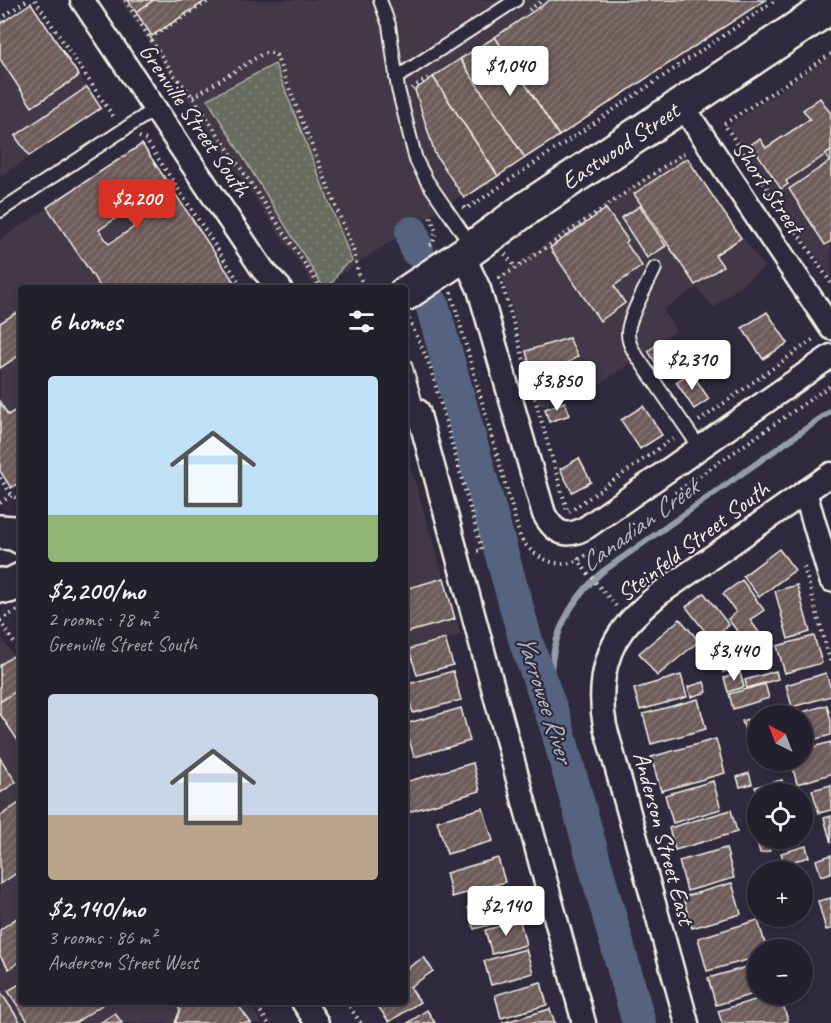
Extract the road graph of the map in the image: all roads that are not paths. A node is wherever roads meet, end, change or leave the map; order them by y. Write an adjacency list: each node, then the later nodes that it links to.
1 (82, 0): 7 (street, Grenville Street South)
2 (380, 0): 5 (lane)
3 (516, 0): 5 (lane)
4 (820, 10): 6 (street, Eastwood Street)
5 (396, 78): 9 (lane)
6 (682, 105): 9 (street, Eastwood Street); 13 (street, Short Street)
7 (156, 109): 8 (lane); 11 (street, Grenville Street South)
8 (0, 211)
9 (459, 258): 12 (street, Eastwood Street); 17 (street)
10 (655, 268): 17 (lane)
11 (267, 279)
12 (408, 297)
13 (831, 328)
14 (831, 356): 17 (street)
15 (408, 389): 16 (lane)
16 (411, 413): 26 (street)
17 (700, 448)
18 (831, 474): 19 (street, Steinfeld Street South)
19 (805, 492): 22 (street); 23 (street, Steinfeld Street South)
20 (0, 532): 21 (street)
21 (18, 535)
22 (831, 580)
23 (606, 666): 27 (street, Anderson Street East)
24 (305, 1005): 25 (street)
25 (317, 1023)
26 (584, 1023)
27 (687, 1023)

